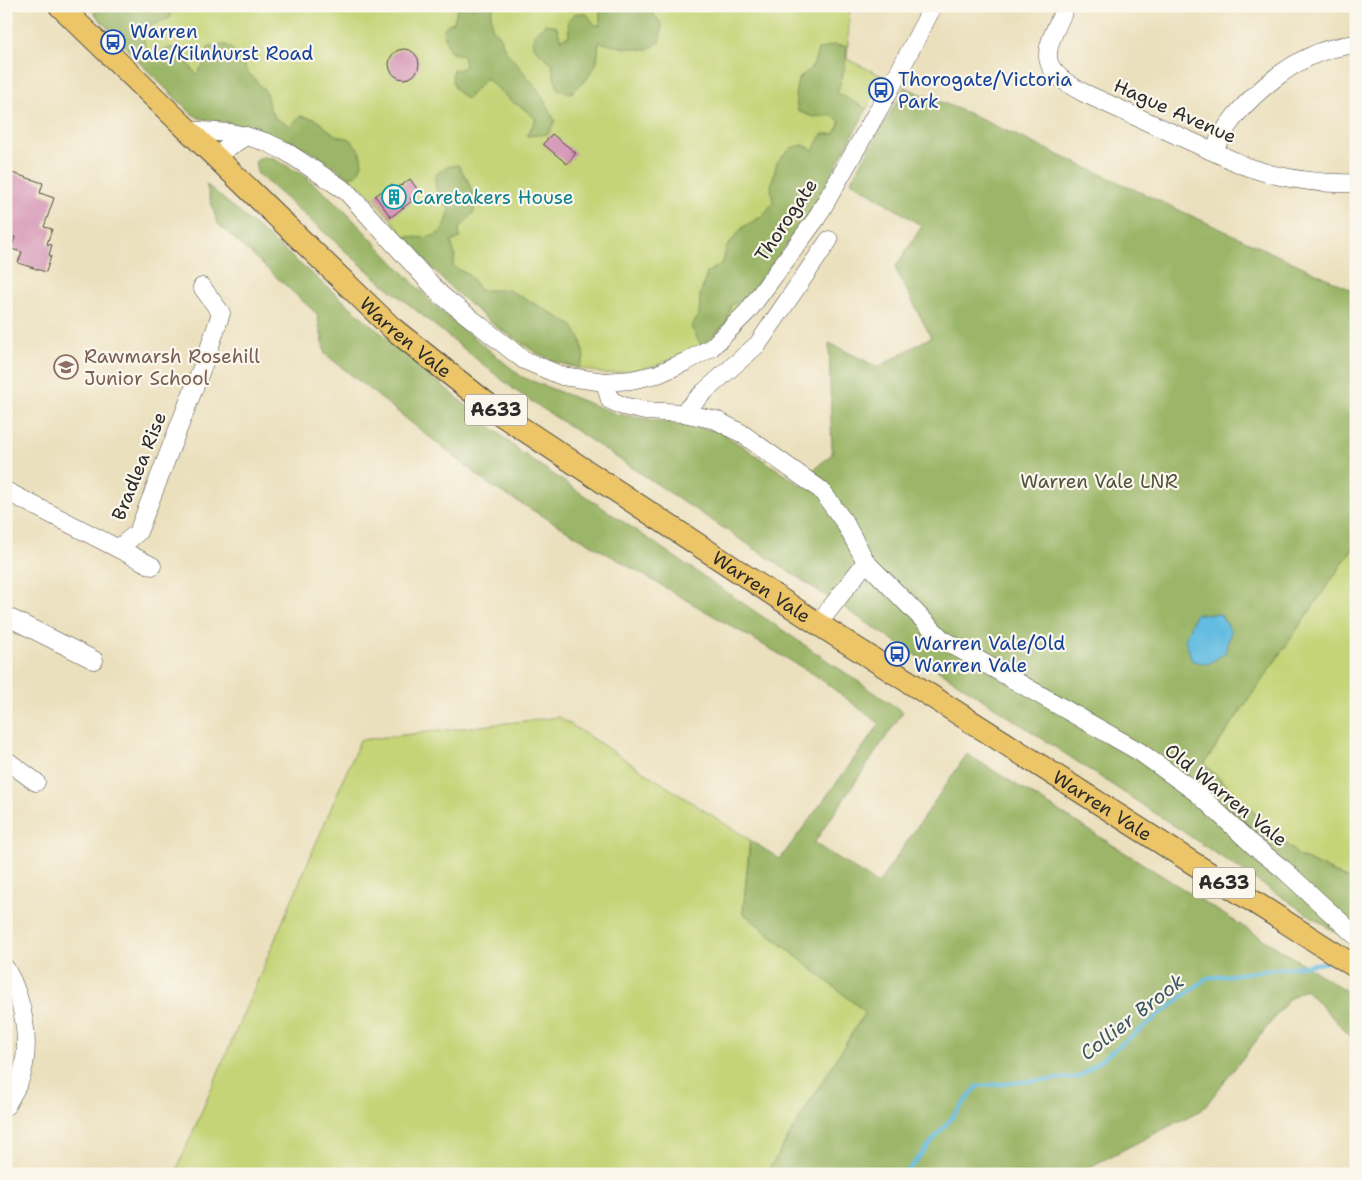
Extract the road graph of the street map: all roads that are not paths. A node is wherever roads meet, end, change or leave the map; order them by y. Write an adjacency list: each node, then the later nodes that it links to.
1 (60, 6): 5 (main road, A633)
2 (933, 6): 12 (street, Thorogate)
3 (1066, 6): 7 (street, Hague Avenue)
4 (1356, 44): 7 (street)
5 (187, 130): 6 (street); 8 (main road, A633)
6 (246, 136): 8 (street); 12 (street)
7 (1213, 151): 9 (street, Hague Avenue)
8 (214, 155): 19 (main road, Warren Vale / A633)
9 (1356, 182)
10 (829, 240): 13 (street)
11 (202, 287): 15 (street, Bradlea Rise)
12 (606, 382): 13 (street, Old Warren Vale)
13 (683, 413): 16 (street, Old Warren Vale)
14 (6, 491): 15 (street)
15 (119, 548): 17 (street)
16 (866, 562): 19 (street); 23 (street, Old Warren Vale)
17 (152, 566)
18 (6, 616): 20 (street)
19 (818, 624): 24 (main road, Warren Vale / A633)
20 (94, 660)
21 (6, 760): 22 (street)
22 (36, 782)
23 (1356, 936)
24 (1356, 967)
25 (6, 969): 26 (street)
26 (6, 1106)

